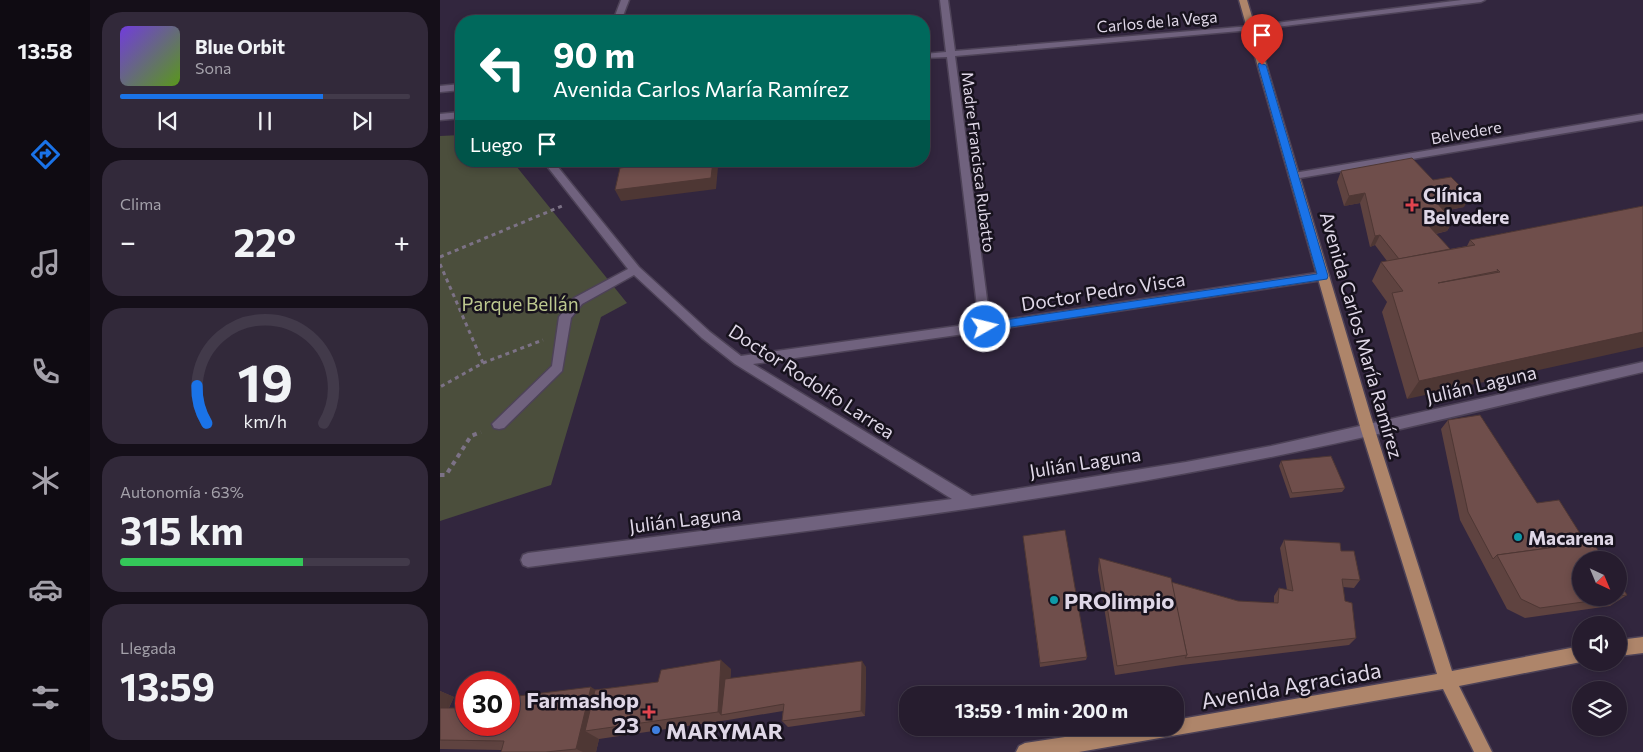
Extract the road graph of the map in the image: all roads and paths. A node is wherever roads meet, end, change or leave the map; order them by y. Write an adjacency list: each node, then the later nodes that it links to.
1 (625, 0): 5 (street)
2 (944, 0): 7 (street, Madre Francisca Rubatto)
3 (1243, 0): 6 (main road, Avenida Carlos María Ramírez)
4 (1481, 0): 6 (street, Carlos de la Vega)
5 (619, 15)
6 (1251, 28): 7 (street, Carlos de la Vega); 15 (main road, Avenida Carlos María Ramírez)
7 (950, 54): 8 (street, Carlos de la Vega); 21 (street, Madre Francisca Rubatto)
8 (930, 56)
9 (455, 88): 10 (street)
10 (440, 89)
11 (455, 116): 12 (street)
12 (440, 117)
13 (1643, 117): 15 (street, Belvedere)
14 (553, 167): 16 (street, Doctor Rodolfo Larrea)
15 (1294, 176): 20 (main road, Avenida Carlos María Ramírez)
16 (578, 199): 17 (path); 19 (street, Doctor Rodolfo Larrea)
17 (440, 256)
18 (440, 264): 24 (path)
19 (635, 270): 22 (street); 23 (street, Doctor Rodolfo Larrea)
20 (1323, 276): 21 (street, Doctor Pedro Visca); 28 (main road, Avenida Carlos María Ramírez)
21 (985, 327): 23 (street, Doctor Pedro Visca)
22 (563, 331): 24 (path); 27 (street)
23 (739, 361): 30 (street, Doctor Rodolfo Larrea)
24 (483, 364): 26 (path)
25 (1643, 367): 28 (street, Julián Laguna)
26 (440, 387)
27 (499, 424): 29 (path)
28 (1368, 430): 30 (street, Julián Laguna); 35 (main road, Avenida Carlos María Ramírez)
29 (440, 475)
30 (971, 503): 31 (street, Julián Laguna)
31 (528, 560)
32 (1643, 645): 33 (main road)
33 (1627, 647)
34 (1572, 656): 35 (main road, Avenida Agraciada)
35 (1447, 680): 36 (main road, Avenida Agraciada); 37 (main road, Avenida Carlos María Ramírez)
36 (1024, 752)
37 (1482, 752)

